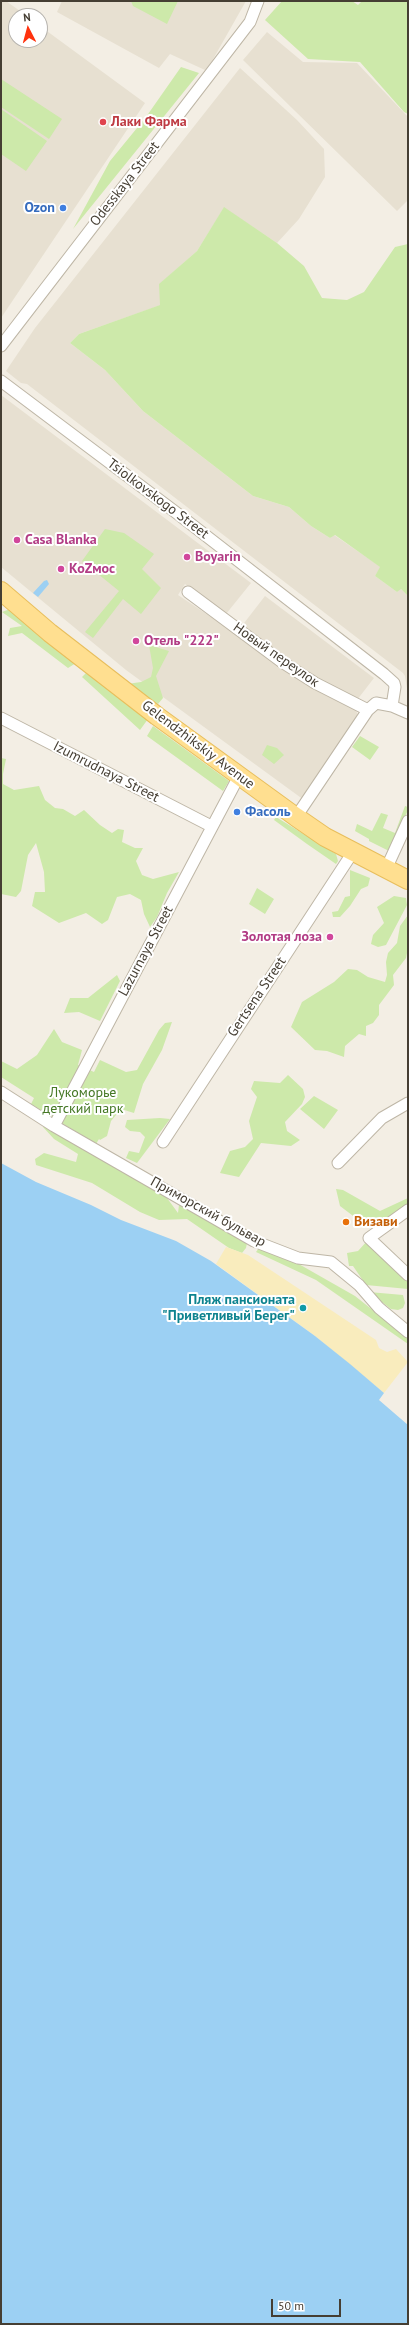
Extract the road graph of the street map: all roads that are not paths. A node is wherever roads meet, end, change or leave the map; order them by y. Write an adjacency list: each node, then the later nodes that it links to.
1 (258, 1): 2 (street, Odesskaya Street)
2 (1, 346)
3 (1, 381): 6 (street, Tsiolkovskogo Street)
4 (1, 591): 10 (main road, Gelendzhikskiy Avenue)
5 (188, 592): 7 (street, Новый переулок)
6 (392, 706): 7 (street); 8 (street)
7 (368, 710): 11 (street)
8 (408, 714)
9 (1, 718): 13 (street, Izumrudnaya Street)
10 (239, 776): 11 (main road, Gelendzhikskiy Avenue); 13 (street, Lazurnaya Street)
11 (296, 817): 14 (main road, Gelendzhikskiy Avenue)
12 (408, 821): 15 (street)
13 (211, 826): 19 (street, Lazurnaya Street)
14 (353, 852): 15 (main road, Gelendzhikskiy Avenue); 20 (street, Gertsena Street)
15 (386, 869): 16 (main road, Gelendzhikskiy Avenue)
16 (408, 880)
17 (1, 1092): 19 (street, Приморский бульвар)
18 (408, 1103): 21 (street)
19 (54, 1126): 24 (street, Приморский бульвар)
20 (163, 1142)
21 (338, 1163)
22 (408, 1210): 23 (street)
23 (408, 1274)
24 (408, 1332)

